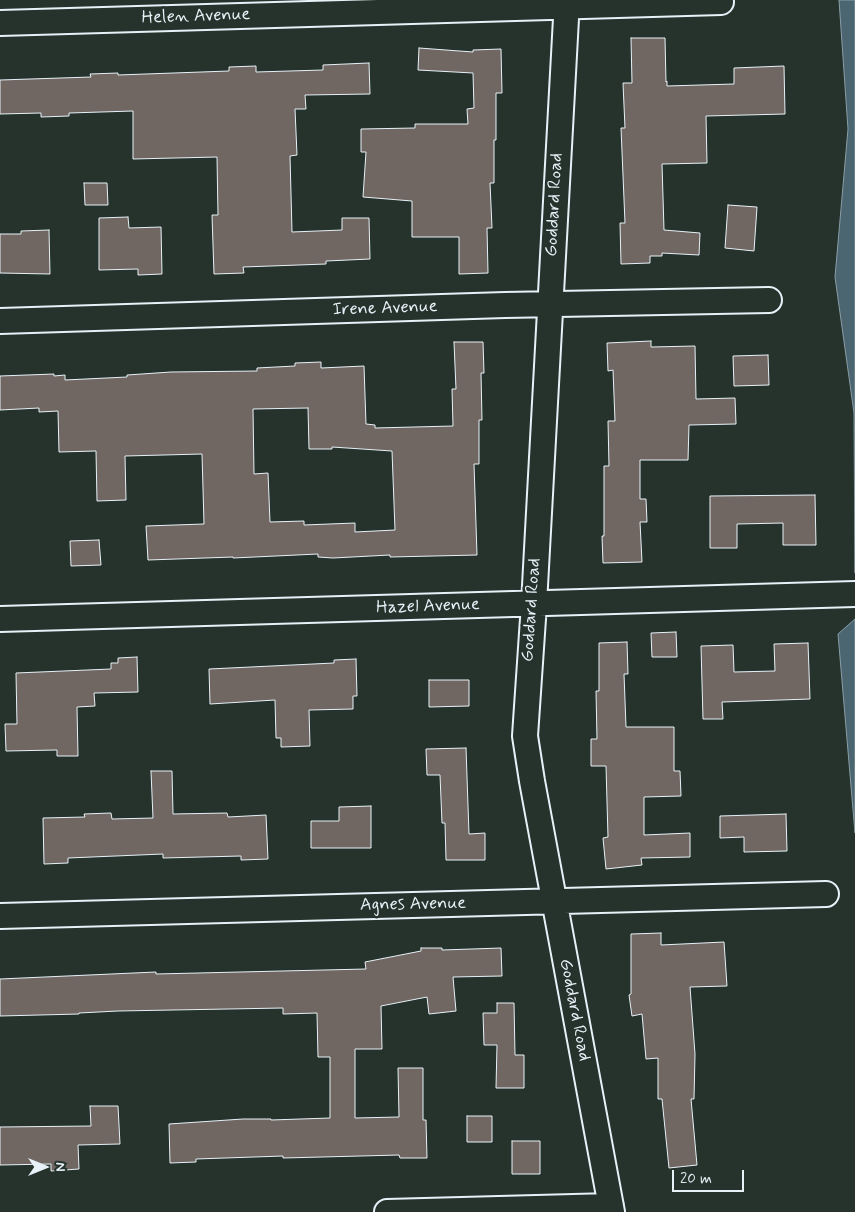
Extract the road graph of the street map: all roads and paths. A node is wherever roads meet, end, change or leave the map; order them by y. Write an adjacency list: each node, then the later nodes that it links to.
1 (721, 2): 2 (street, Helen Avenue)
2 (567, 3): 3 (street, Helen Avenue); 5 (street, Goddard Road)
3 (0, 23)
4 (769, 300): 5 (street, Irene Avenue)
5 (549, 306): 6 (street, Irene Avenue); 8 (street, Goddard Road)
6 (0, 321)
7 (849, 594): 8 (street, Hazel Avenue)
8 (534, 604): 9 (street, Hazel Avenue); 11 (street, Goddard Road)
9 (0, 619)
10 (826, 894): 11 (street, Agnes Avenue)
11 (554, 902): 12 (street, Agnes Avenue); 13 (street, Goddard Road)
12 (0, 916)
13 (611, 1209): 14 (street)
14 (387, 1212)

